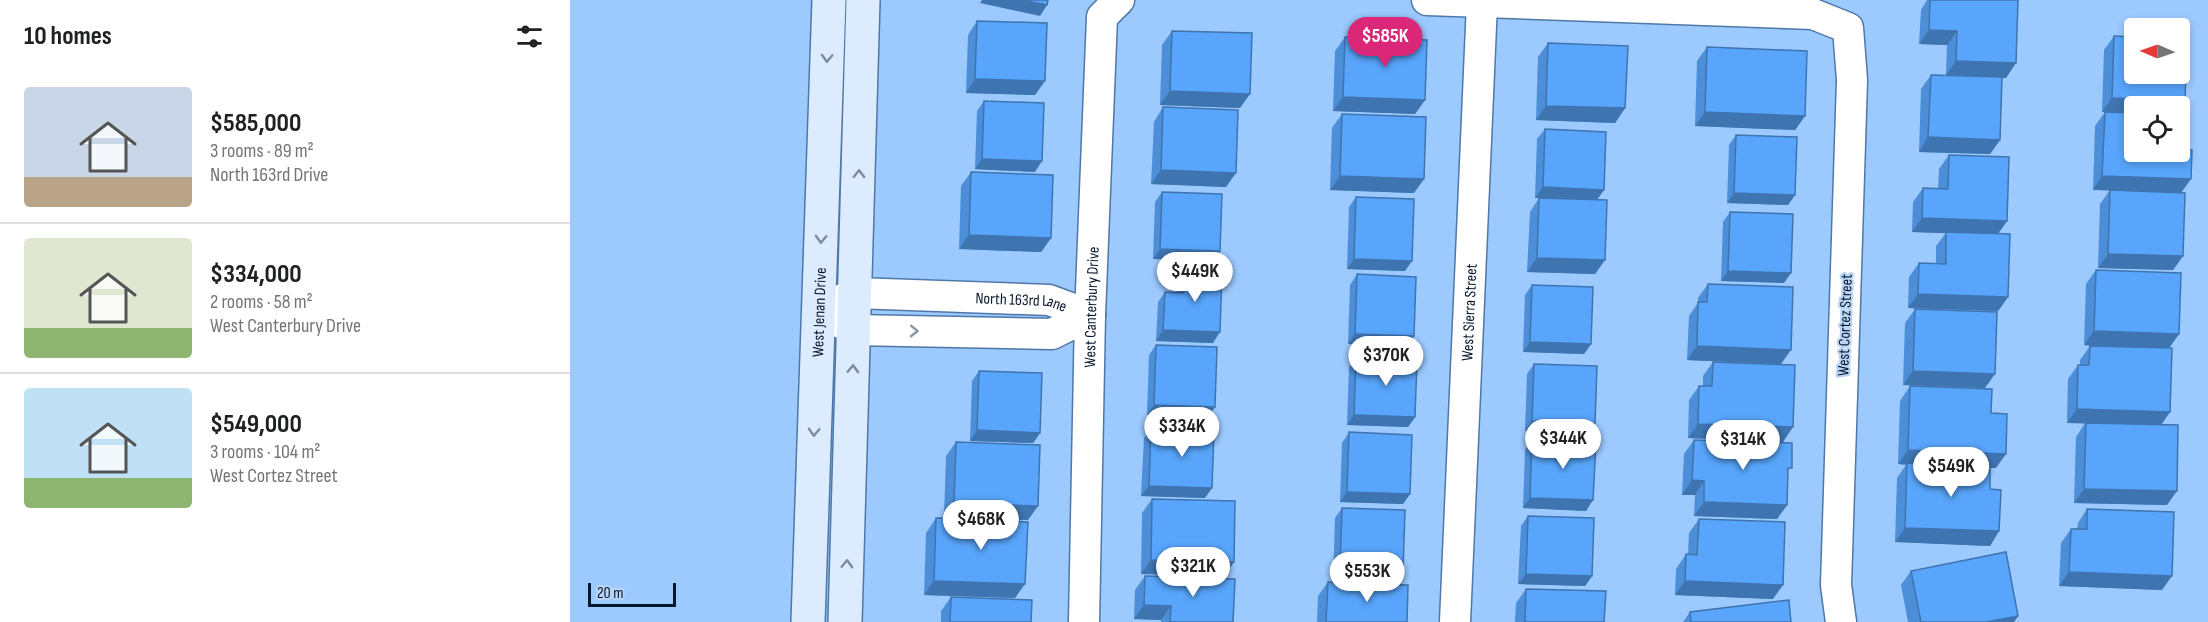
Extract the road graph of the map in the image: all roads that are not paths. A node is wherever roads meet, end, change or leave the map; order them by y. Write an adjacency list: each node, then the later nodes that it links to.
1 (829, 0): 7 (street, West Jenan Drive, one-way to 7)
2 (863, 0): 6 (street, one-way to 2)
3 (1119, 0): 8 (street, West Canterbury Drive)
4 (1427, 0): 5 (street)
5 (1482, 3): 13 (street, West Sierra Street); 14 (street, West Cortez Street)
6 (856, 293): 7 (street, North 163rd Lane); 8 (street, North 163rd Lane); 9 (street)
7 (819, 311): 9 (street, North 163rd Lane); 10 (street, West Jenan Drive, one-way to 10)
8 (1089, 315): 9 (street, North 163rd Lane, one-way to 8); 12 (street, West Canterbury Drive)
9 (854, 330): 11 (street, one-way to 9)
10 (808, 622)
11 (844, 622)
12 (1084, 622)
13 (1455, 622)
14 (1841, 622)

